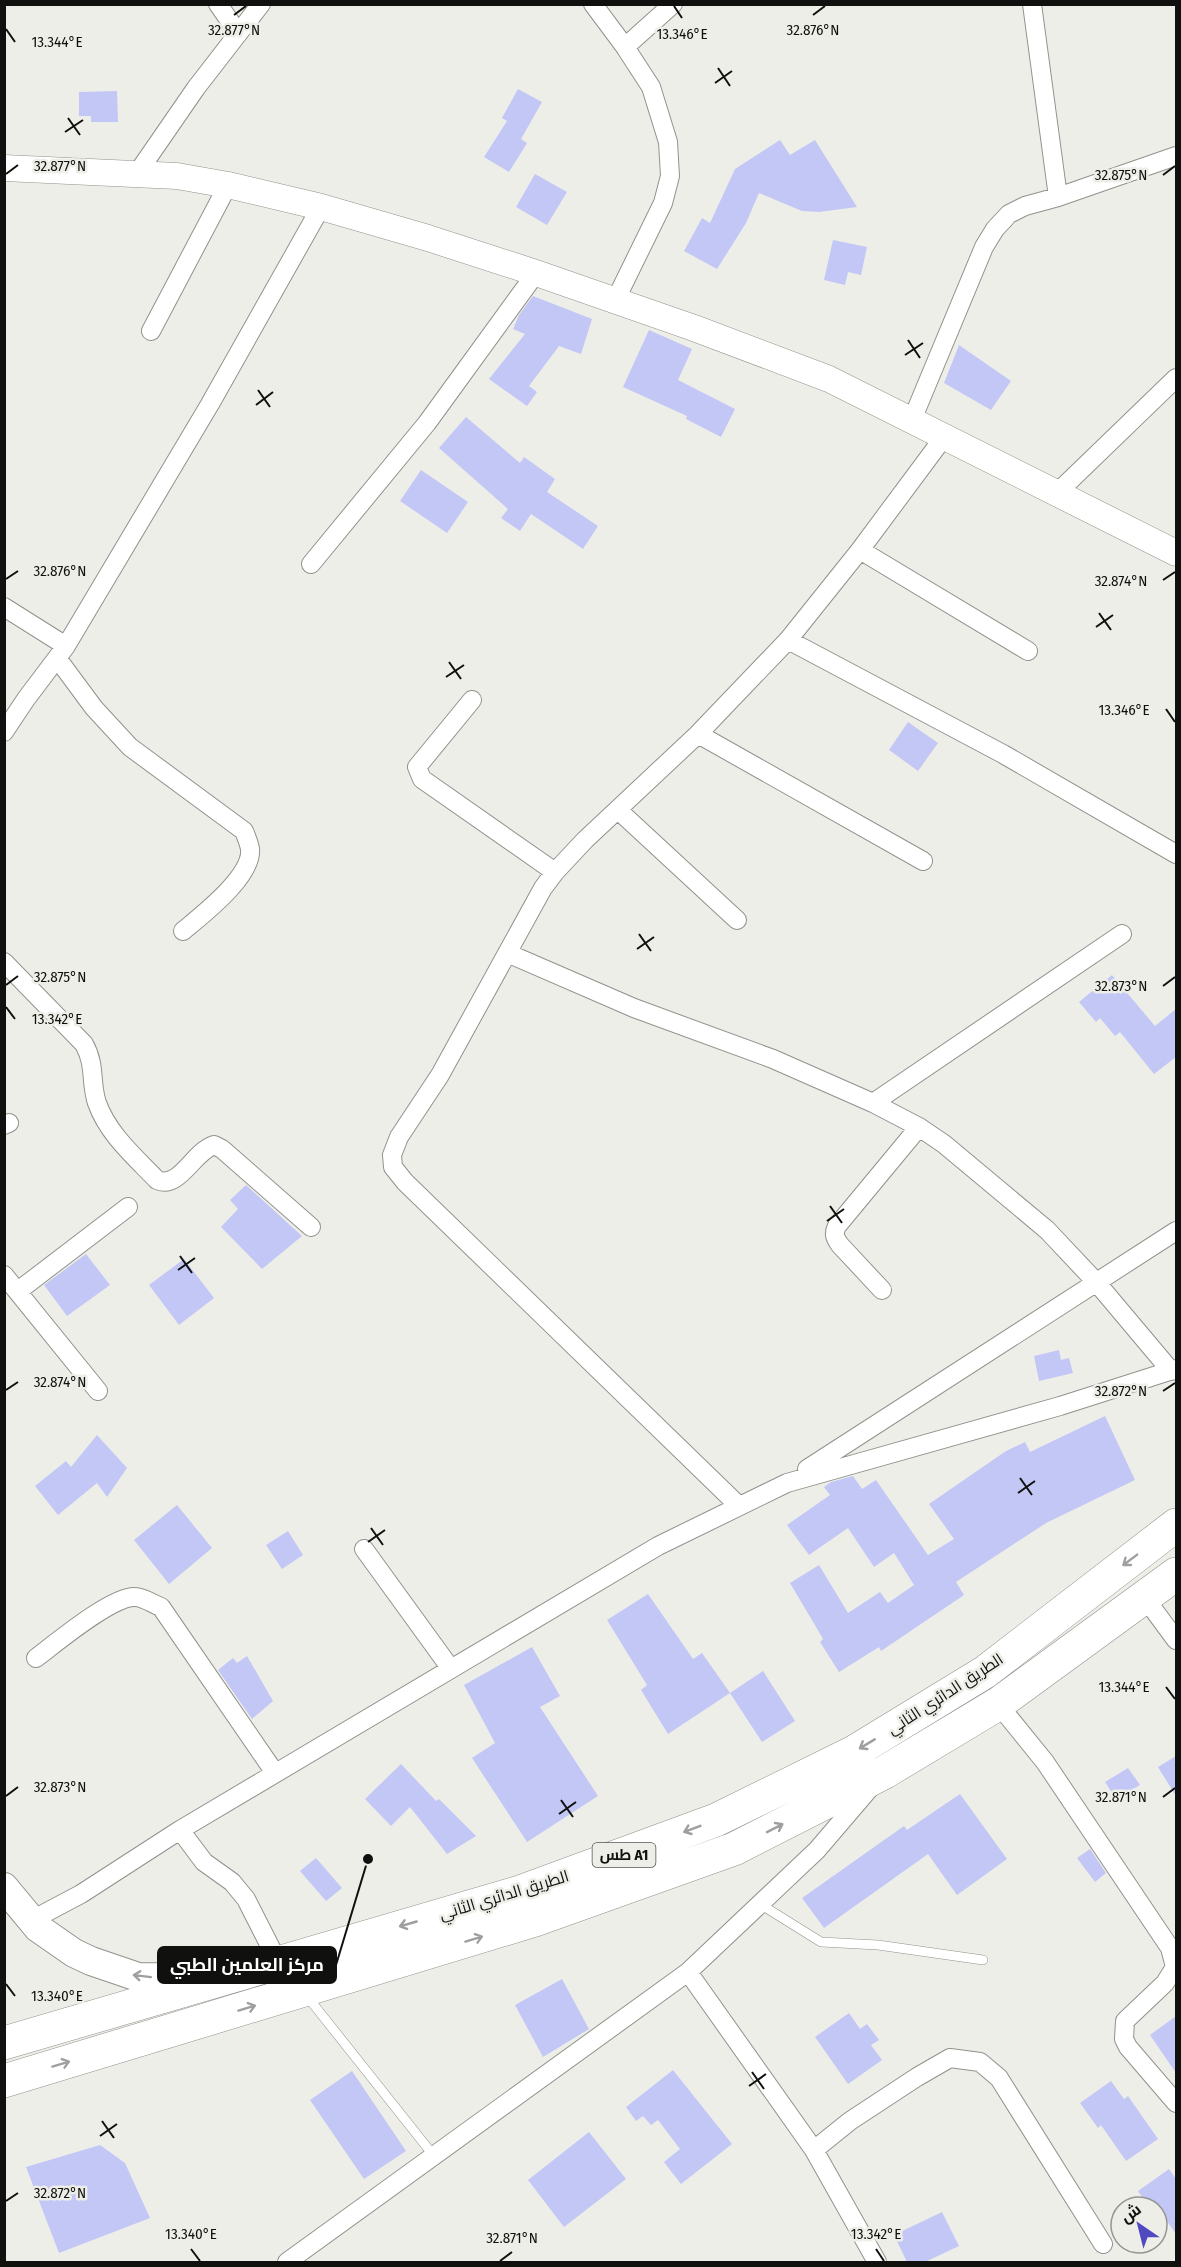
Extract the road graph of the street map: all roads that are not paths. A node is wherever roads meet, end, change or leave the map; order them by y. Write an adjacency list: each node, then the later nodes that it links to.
1 (218, 4): 6 (street)
2 (261, 4): 6 (street)
3 (593, 4): 7 (street)
4 (673, 4): 7 (street)
5 (1032, 4): 12 (street)
6 (238, 33): 10 (street)
7 (625, 47): 15 (street)
8 (1176, 159): 12 (street)
9 (4, 168): 10 (street)
10 (136, 175): 11 (street)
11 (228, 185): 13 (street); 16 (street)
12 (1058, 197): 18 (street)
13 (321, 207): 14 (street); 27 (street)
14 (536, 273): 15 (street); 23 (street)
15 (615, 301): 18 (street)
16 (151, 331)
17 (1176, 378): 20 (street)
18 (912, 420): 19 (street)
19 (944, 437): 20 (street); 21 (street)
20 (1057, 493): 22 (street)
21 (860, 550): 25 (street); 26 (street)
22 (1176, 553)
23 (310, 564)
24 (4, 607): 27 (street)
25 (788, 640): 30 (street); 32 (street)
26 (1028, 651)
27 (61, 652): 29 (street); 36 (street)
28 (472, 700): 34 (street)
29 (4, 732)
30 (698, 734): 31 (street); 33 (street)
31 (618, 810): 34 (street); 35 (street)
32 (1176, 854)
33 (923, 861)
34 (555, 872): 38 (street)
35 (737, 920)
36 (183, 931)
37 (1122, 934): 40 (street)
38 (507, 952): 40 (street); 52 (street)
39 (4, 963): 43 (street)
40 (873, 1103): 41 (street)
41 (919, 1126): 46 (street); 47 (street)
42 (128, 1207): 48 (street)
43 (311, 1227)
44 (1176, 1231): 46 (street)
45 (4, 1275): 48 (street)
46 (1098, 1283): 49 (street); 51 (street)
47 (882, 1290)
48 (18, 1291): 50 (street)
49 (1174, 1370): 51 (street)
50 (98, 1390)
51 (787, 1483): 52 (street)
52 (739, 1506): 59 (street)
53 (1176, 1525): 68 (highway, الطريق الدائري الثاني / طس A1, one-way to 68)
54 (364, 1549): 59 (street)
55 (1176, 1574): 56 (highway, الطريق الدائري الثاني / طس A1)
56 (1145, 1598): 57 (street); 60 (highway, الطريق الدائري الثاني / طس A1)
57 (1176, 1640)
58 (36, 1658): 62 (street)
59 (451, 1669): 62 (street)
60 (998, 1704): 61 (highway, الطريق الدائري الثاني / طس A1); 74 (street)
61 (885, 1772): 65 (street); 71 (highway, الطريق الدائري الثاني / طس A1, one-way to 61)
62 (275, 1773): 63 (street)
63 (180, 1830): 66 (street); 68 (street)
64 (4, 1887): 66 (main road)
65 (760, 1904): 67 (lane); 69 (street)
66 (30, 1921): 70 (main road, one-way to 66)
67 (983, 1960)
68 (278, 1962): 70 (highway, الطريق الدائري الثاني / طس A1)
69 (688, 1971): 75 (street); 76 (street)
70 (221, 1978): 72 (highway, الطريق الدائري الثاني / طس A1)
71 (302, 1991): 73 (highway, الطريق الدائري الثاني / طس A1, one-way to 71); 76 (lane)
72 (4, 2043)
73 (4, 2081)
74 (1176, 2103)
75 (814, 2150): 77 (street); 79 (street)
76 (434, 2156): 78 (street)
77 (1103, 2244)
78 (287, 2262)
79 (877, 2262)

